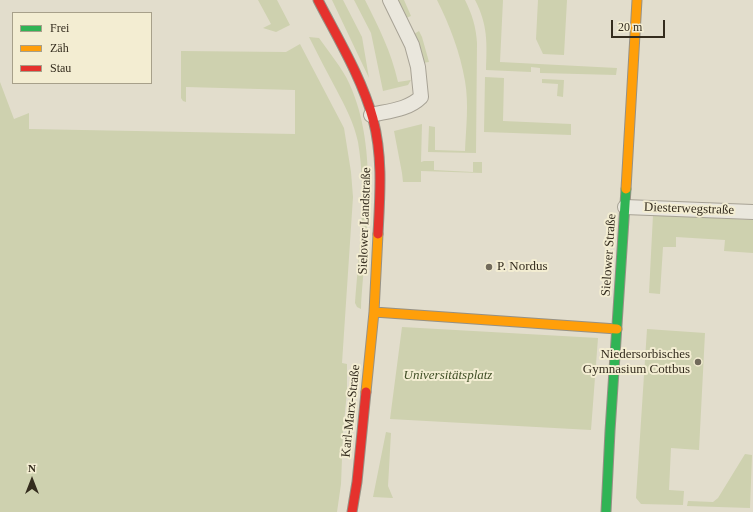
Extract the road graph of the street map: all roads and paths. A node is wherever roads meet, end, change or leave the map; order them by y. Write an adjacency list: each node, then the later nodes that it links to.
1 (318, 0): 4 (street, Sielower Landstraße)
2 (390, 0): 4 (street)
3 (637, 0): 5 (street, Sielower Straße)
4 (371, 115): 7 (street, Sielower Landstraße)
5 (625, 207): 6 (street, Diesterwegstraße); 8 (street, Sielower Straße)
6 (753, 212)
7 (374, 312): 8 (street); 9 (street, Karl-Marx-Straße)
8 (617, 329): 10 (street, Sielower Straße)
9 (352, 512)
10 (606, 512)

